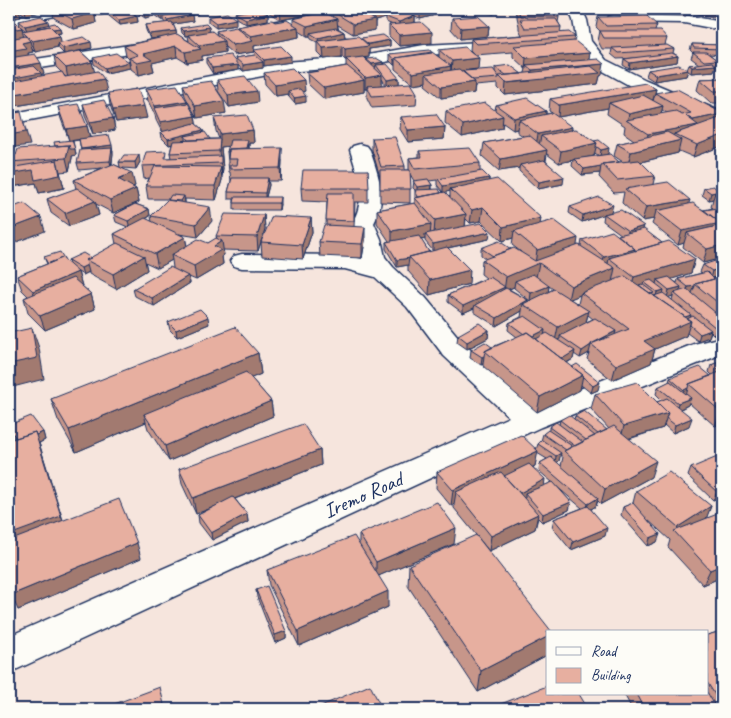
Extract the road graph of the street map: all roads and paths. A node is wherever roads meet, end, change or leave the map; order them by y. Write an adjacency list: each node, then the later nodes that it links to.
1 (68, 9): 4 (street)
2 (368, 9): 6 (street)
3 (578, 14): 5 (street); 7 (street)
4 (9, 22)
5 (722, 26)
6 (236, 32)
7 (584, 41): 10 (street); 11 (street)
8 (178, 42): 9 (street)
9 (9, 68)
10 (722, 118)
11 (9, 119)
12 (360, 150): 14 (street)
13 (242, 261): 14 (street)
14 (384, 272): 16 (street)
15 (722, 345): 16 (street, Iremo Road)
16 (530, 420): 17 (street, Iremo Road)
17 (9, 655)

